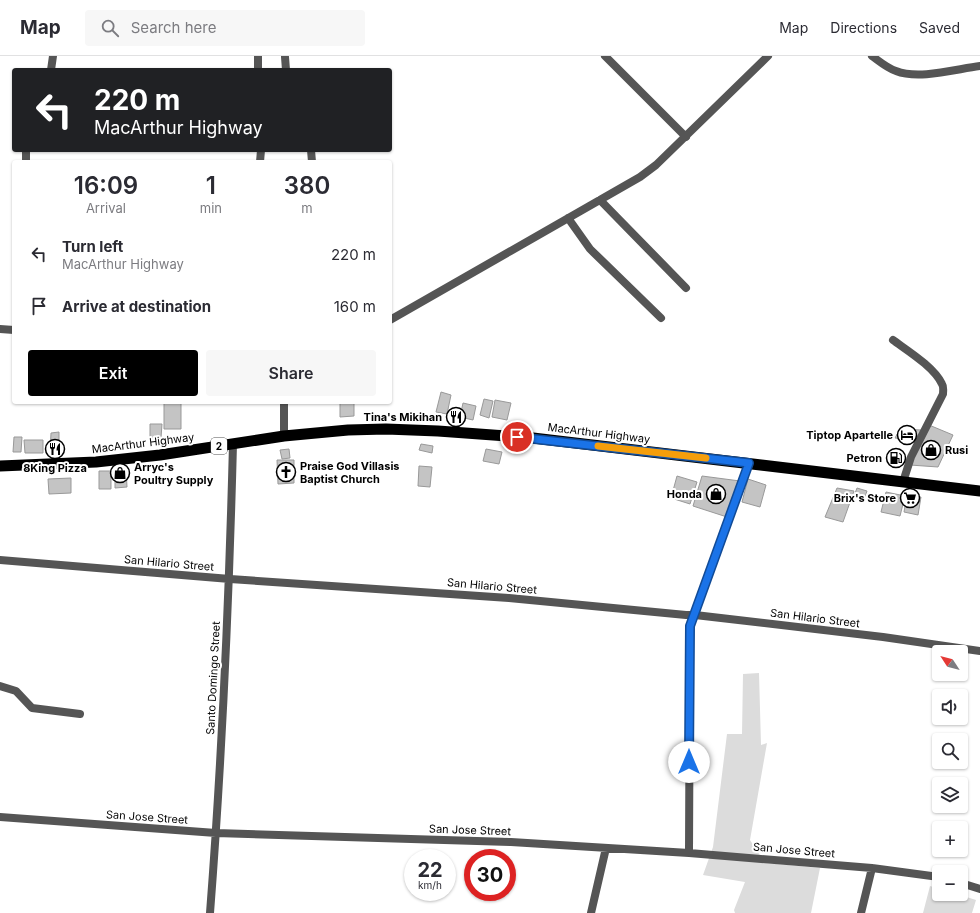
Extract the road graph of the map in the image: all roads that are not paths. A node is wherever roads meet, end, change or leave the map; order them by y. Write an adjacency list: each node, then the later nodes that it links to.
1 (53, 56): 8 (street)
2 (258, 56): 9 (street)
3 (605, 56): 11 (street)
4 (768, 56): 11 (street)
5 (872, 56): 7 (street)
6 (285, 57): 10 (street)
7 (980, 66)
8 (51, 68)
9 (258, 68)
10 (286, 68)
11 (686, 137): 12 (street)
12 (600, 200): 13 (street); 14 (street)
13 (568, 218): 15 (street); 16 (street)
14 (686, 288)
15 (661, 318)
16 (392, 319)
17 (0, 329): 18 (street)
18 (12, 330)
19 (893, 340): 25 (street)
20 (284, 404): 21 (street)
21 (284, 436): 22 (highway, MacArthur Highway / 2); 23 (highway, MacArthur Highway / 2)
22 (233, 444): 24 (highway, MacArthur Highway / 2); 28 (street, Santo Domingo Street)
23 (749, 463): 25 (highway, MacArthur Highway / 2); 29 (street)
24 (0, 466)
25 (903, 482): 26 (highway, MacArthur Highway / 2)
26 (980, 490)
27 (0, 560): 28 (street, San Hilario Street)
28 (230, 579): 29 (street, San Hilario Street); 34 (street, Santo Domingo Street)
29 (695, 615): 30 (street, San Hilario Street); 36 (street)
30 (980, 651)
31 (0, 686): 32 (street)
32 (80, 714)
33 (0, 817): 34 (street, San Jose Street)
34 (216, 833): 35 (street, San Jose Street); 41 (street, Santo Domingo Street)
35 (606, 848): 36 (street, San Jose Street); 42 (street)
36 (689, 853): 37 (street, San Jose Street)
37 (872, 868): 38 (street, San Jose Street); 43 (street)
38 (932, 876)
39 (968, 885): 40 (street)
40 (980, 889)
41 (210, 913)
42 (591, 913)
43 (861, 913)

